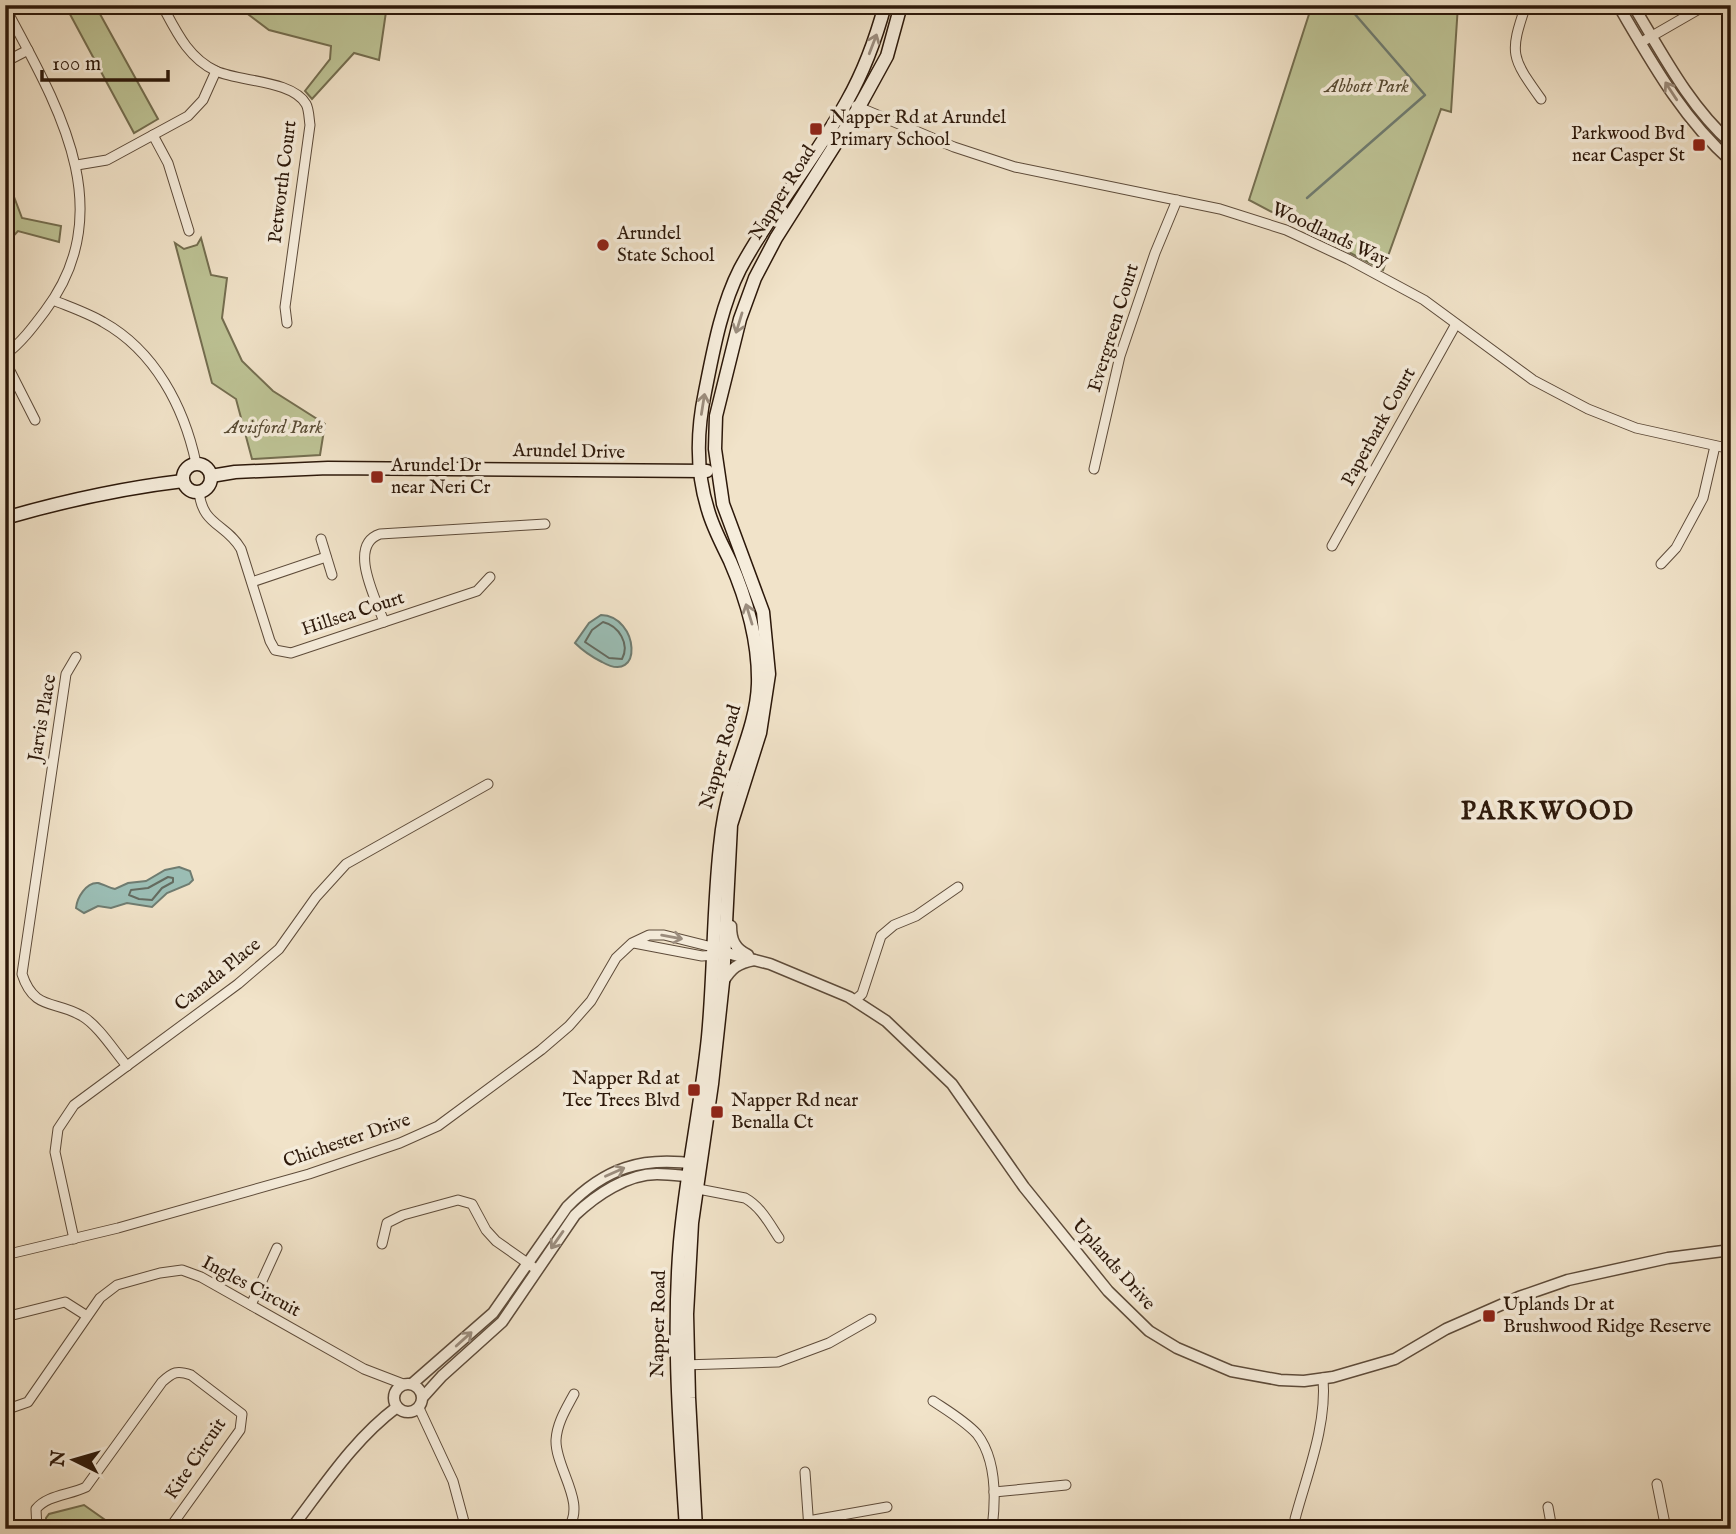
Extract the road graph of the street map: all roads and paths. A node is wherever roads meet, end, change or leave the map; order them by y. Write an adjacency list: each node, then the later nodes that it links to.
1 (162, 5): 13 (street, Petworth Court)
2 (885, 5): 15 (main road, Napper Road, one-way to 2)
3 (901, 5): 15 (main road, Napper Road)
4 (1526, 5): 14 (street)
5 (1618, 5): 10 (street)
6 (1633, 5): 9 (street)
7 (1706, 5): 9 (street)
8 (5, 7): 11 (street)
9 (1653, 37): 10 (street); 17 (street)
10 (1640, 43): 18 (street, one-way to 10)
11 (28, 50): 12 (street); 19 (street)
12 (5, 62)
13 (216, 71): 16 (street); 23 (street, Petworth Court)
14 (1541, 99)
15 (853, 105): 20 (street, Woodlands Way); 32 (main road, Napper Road, one-way to 15); 33 (main road, Napper Road, one-way to 33)
16 (153, 135): 19 (street); 21 (street)
17 (1731, 143)
18 (1731, 161)
19 (77, 165): 22 (street)
20 (1177, 200): 24 (street, Woodlands Way); 31 (street, Evergreen Court)
21 (189, 231)
22 (53, 300): 25 (street); 30 (street)
23 (287, 323)
24 (1456, 324): 28 (street, Woodlands Way); 40 (street, Paperbark Court)
25 (5, 355)
26 (5, 361): 27 (street)
27 (35, 420)
28 (1715, 446): 29 (street, Woodlands Way); 42 (street)
29 (1731, 449)
30 (196, 463): 34 (main road); 35 (main road)
31 (1094, 469)
32 (700, 471): 33 (main road, Arundel Drive); 34 (main road, Arundel Drive); 51 (main road, Napper Road, one-way to 32)
33 (718, 471): 49 (main road, Napper Road)
34 (211, 476): 36 (main road)
35 (183, 481): 36 (main road); 37 (main road)
36 (199, 491): 45 (street, Hillsea Court)
37 (5, 518)
38 (545, 524): 46 (street)
39 (321, 539): 41 (street)
40 (1332, 546)
41 (326, 557): 43 (street); 45 (street)
42 (1661, 564)
43 (332, 575)
44 (490, 577): 46 (street, Hillsea Court)
45 (252, 582): 46 (street, Hillsea Court)
46 (384, 622)
47 (76, 657): 55 (street, Jarvis Place)
48 (488, 784): 55 (street, Canada Place)
49 (727, 873): 51 (main road, Napper Road); 52 (street)
50 (958, 887): 54 (street)
51 (716, 951): 52 (street, Uplands Drive); 53 (main road, Napper Road); 56 (main road, Napper Road); 58 (street, Chichester Drive)
52 (757, 960): 53 (street); 54 (street, Uplands Drive)
53 (723, 982): 56 (main road, Napper Road)
54 (855, 1000): 69 (street, Uplands Drive)
55 (127, 1066): 58 (street, Canada Place)
56 (694, 1176): 57 (street); 63 (street); 68 (main road, Napper Road)
57 (779, 1238)
58 (75, 1239): 62 (street, Chichester Drive)
59 (382, 1244): 63 (street)
60 (277, 1248): 64 (street)
61 (1731, 1250): 69 (street, Uplands Drive)
62 (5, 1255)
63 (532, 1266): 70 (street, one-way to 63); 73 (street)
64 (251, 1306): 65 (street, Ingles Circuit); 70 (street, Ingles Circuit)
65 (88, 1316): 66 (street); 75 (street, Ingles Circuit)
66 (5, 1317)
67 (871, 1319): 68 (street)
68 (682, 1365): 89 (main road, Napper Road); 90 (main road, Napper Road)
69 (1323, 1378): 82 (street)
70 (408, 1384): 73 (street); 74 (street)
71 (574, 1394): 88 (street)
72 (933, 1401): 79 (street)
73 (421, 1403): 74 (street); 87 (street)
74 (397, 1407): 86 (street)
75 (5, 1410)
76 (805, 1472): 83 (street)
77 (1657, 1483): 93 (street)
78 (1066, 1485): 79 (street)
79 (995, 1492): 91 (street)
80 (887, 1507): 83 (street)
81 (1548, 1507): 92 (street)
82 (1295, 1519)
83 (808, 1525)
84 (37, 1529): 85 (street, Kite Circuit)
85 (169, 1529)
86 (291, 1529)
87 (466, 1529)
88 (568, 1529)
89 (686, 1529)
90 (696, 1529)
91 (992, 1529)
92 (1552, 1529)
93 (1666, 1529)

